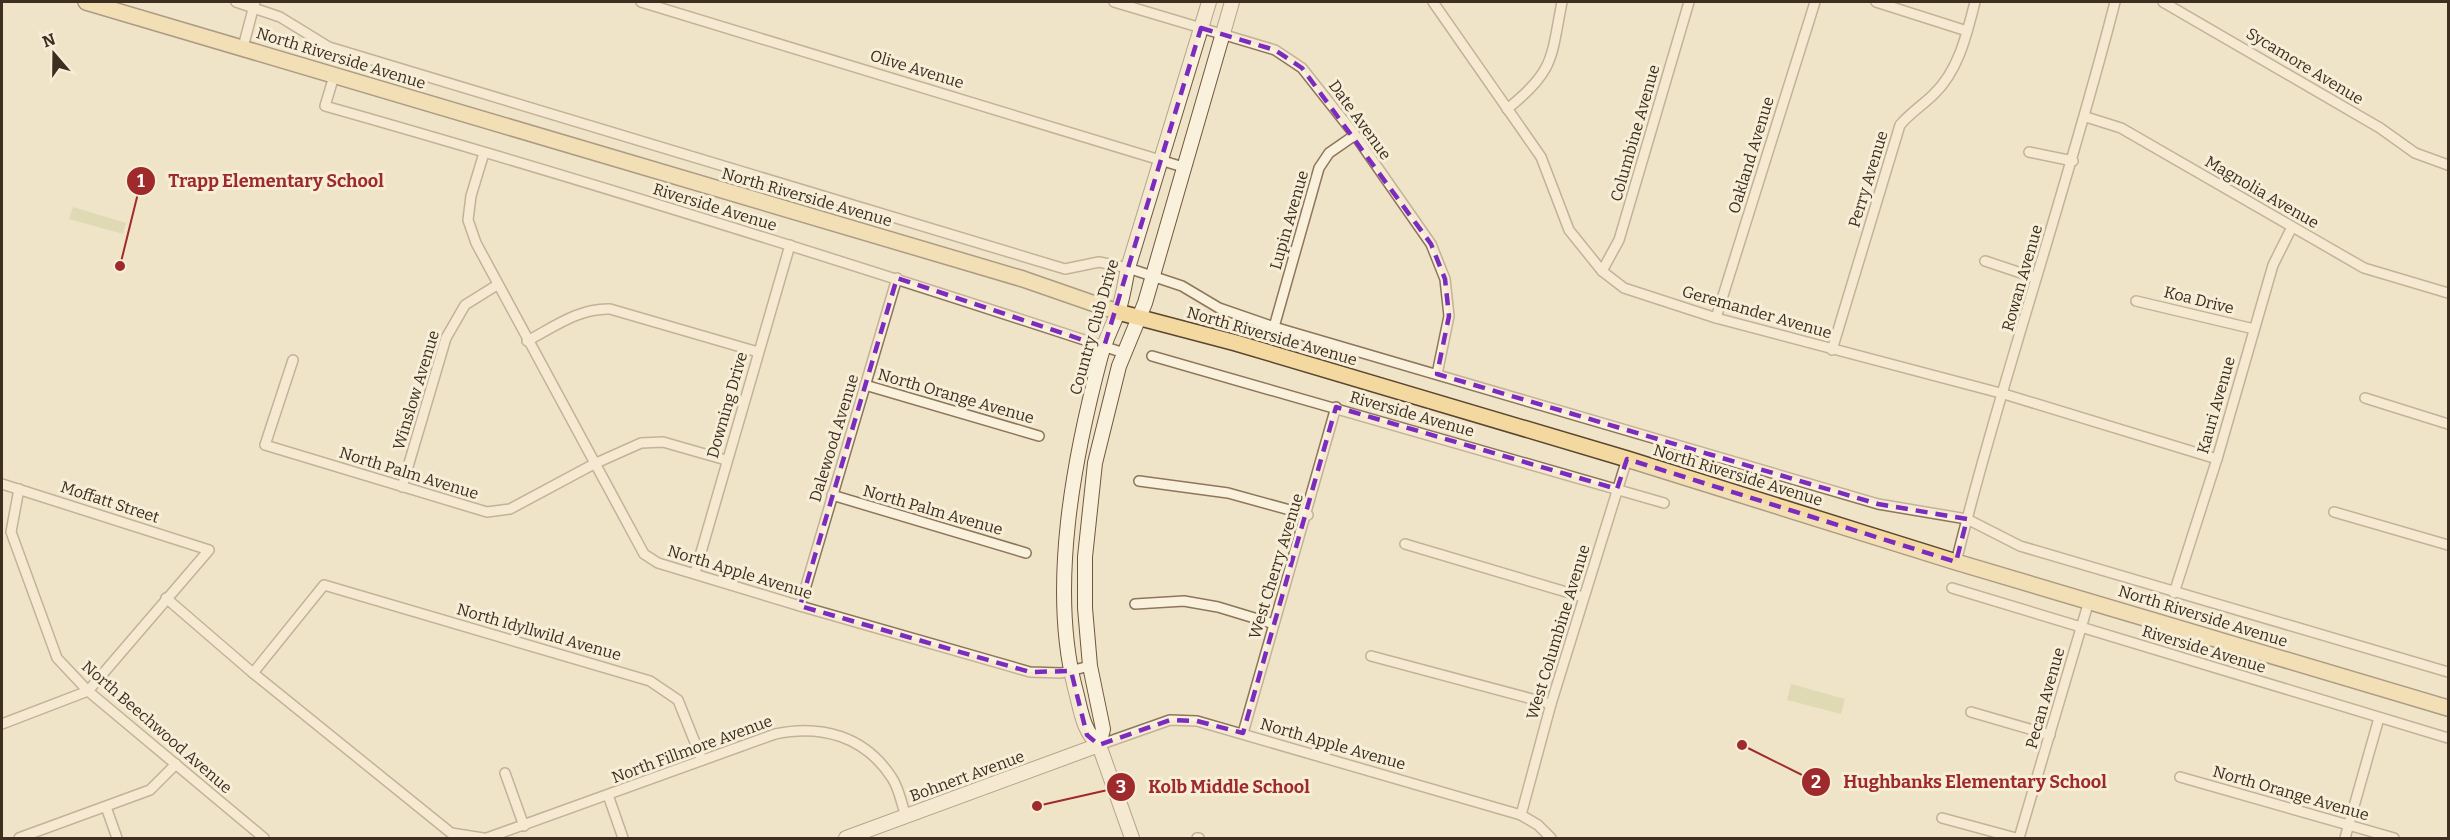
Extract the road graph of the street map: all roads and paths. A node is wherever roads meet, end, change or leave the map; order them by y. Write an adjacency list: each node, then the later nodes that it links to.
1 (86, 2): 19 (main road, North Riverside Avenue)
2 (236, 2): 15 (street, North Riverside Avenue)
3 (642, 2): 26 (street, Olive Avenue)
4 (1114, 2): 16 (street, Date Avenue)
5 (1209, 2): 16 (main road, Country Club Drive)
6 (1232, 2): 18 (main road)
7 (1433, 2): 21 (street, Geremander Avenue)
8 (1562, 2): 21 (street)
9 (1689, 2): 34 (street, Columbine Avenue)
10 (1815, 2): 43 (street, Oakland Avenue)
11 (1876, 2): 17 (street)
12 (1976, 2): 17 (street, Perry Avenue)
13 (2115, 2): 22 (street, Rowan Avenue)
14 (2163, 2): 28 (street, Sycamore Avenue)
15 (254, 4): 19 (street); 33 (street, North Riverside Avenue)
16 (1201, 28): 18 (street, Date Avenue); 26 (main road, Country Club Drive)
17 (1967, 31): 48 (street, Perry Avenue)
18 (1222, 35): 23 (street, Date Avenue); 29 (main road)
19 (243, 47): 20 (main road, North Riverside Avenue)
20 (334, 76): 25 (street, Riverside Avenue); 41 (main road, North Riverside Avenue)
21 (1507, 109): 34 (street, Geremander Avenue)
22 (2086, 117): 27 (street, Rowan Avenue); 30 (street, Magnolia Avenue)
23 (1355, 135): 44 (street, Lupin Avenue); 53 (street, Date Avenue)
24 (2029, 152): 27 (street)
25 (484, 153): 31 (street, Riverside Avenue); 38 (street, North Apple Avenue)
26 (1163, 161): 29 (street, Olive Avenue); 33 (main road, Country Club Drive)
27 (2073, 161): 37 (street, Rowan Avenue)
28 (2448, 165)
29 (1183, 167): 35 (main road)
30 (2292, 227): 39 (street, Magnolia Avenue); 45 (street, Kauri Avenue)
31 (790, 245): 36 (street, Riverside Avenue); 49 (street, Downing Drive)
32 (1985, 261): 37 (street)
33 (1128, 267): 35 (street, North Riverside Avenue); 41 (main road, Country Club Drive)
34 (1602, 271): 43 (street, Geremander Avenue)
35 (1153, 276): 42 (main road); 44 (street, North Riverside Avenue)
36 (897, 278): 47 (street, Riverside Avenue); 54 (street, Dalewood Avenue)
37 (2037, 278): 55 (street, Rowan Avenue)
38 (497, 285): 46 (street, North Apple Avenue); 66 (street, Winslow Avenue)
39 (2448, 293)
40 (2136, 301): 45 (street, Koa Drive)
41 (1118, 312): 42 (main road, North Riverside Avenue); 47 (main road, Country Club Drive)
42 (1140, 317): 52 (main road); 60 (main road, North Riverside Avenue)
43 (1716, 318): 48 (street, Geremander Avenue)
44 (1274, 327): 53 (street, North Riverside Avenue)
45 (2254, 329): 61 (street, Kauri Avenue)
46 (527, 341): 49 (street); 63 (street, North Apple Avenue)
47 (1104, 347): 52 (street, Riverside Avenue); 90 (main road, Country Club Drive)
48 (1832, 350): 55 (street, Geremander Avenue)
49 (758, 352): 62 (street, Downing Drive)
50 (1152, 356): 57 (street, Riverside Avenue)
51 (293, 360): 66 (street, North Palm Avenue)
52 (1121, 360): 89 (main road)
53 (1437, 374): 73 (street, North Riverside Avenue)
54 (865, 385): 59 (street, North Orange Avenue); 69 (street, Dalewood Avenue)
55 (2004, 394): 61 (street, Geremander Avenue); 73 (street, Rowan Avenue)
56 (2365, 398): 58 (street)
57 (1336, 407): 68 (street, Riverside Avenue); 72 (street, West Cherry Avenue)
58 (2448, 424)
59 (1039, 436)
60 (1628, 459): 68 (street, West Columbine Avenue); 77 (main road, North Riverside Avenue)
61 (2217, 459): 80 (street, Kauri Avenue)
62 (726, 460): 63 (street, North Palm Avenue); 78 (street, Downing Drive)
63 (594, 464): 66 (street, North Palm Avenue); 78 (street, North Apple Avenue)
64 (1139, 481): 72 (street)
65 (2, 484): 67 (street, Moffatt Street)
66 (402, 487)
67 (19, 489): 82 (street, Moffatt Street); 93 (street, North Beechwood Avenue)
68 (1617, 489): 70 (street, Riverside Avenue); 81 (street, West Columbine Avenue)
69 (832, 495): 76 (street, North Palm Avenue); 85 (street, Dalewood Avenue)
70 (1664, 503)
71 (2334, 512): 75 (street)
72 (1308, 515): 86 (street, West Cherry Avenue)
73 (1966, 519): 77 (street, Rowan Avenue); 80 (street, North Riverside Avenue)
74 (1405, 544): 81 (street)
75 (2448, 545)
76 (1026, 553)
77 (1956, 562): 83 (main road, North Riverside Avenue)
78 (695, 573): 85 (street, North Apple Avenue)
79 (1952, 588): 87 (street, Riverside Avenue)
80 (2174, 593): 91 (street, North Riverside Avenue)
81 (1584, 597): 94 (street, West Columbine Avenue)
82 (166, 598): 92 (street, North Fillmore Avenue); 93 (street)
83 (2089, 601): 87 (street, Pecan Avenue); 95 (main road, North Riverside Avenue)
84 (1135, 604): 86 (street)
85 (800, 606): 90 (street, North Apple Avenue)
86 (1274, 624): 99 (street, West Cherry Avenue)
87 (2081, 627): 97 (street, Riverside Avenue); 100 (street, Pecan Avenue)
88 (1371, 656): 94 (street)
89 (1090, 666): 90 (street, North Apple Avenue); 102 (main road)
90 (1071, 671): 102 (main road, Country Club Drive)
91 (2448, 672)
92 (253, 673): 103 (street, North Idyllwild Avenue); 117 (street, North Fillmore Avenue)
93 (88, 691): 98 (street); 104 (street, North Beechwood Avenue)
94 (1551, 704): 109 (street, West Columbine Avenue)
95 (2448, 708)
96 (1971, 712): 100 (street)
97 (2379, 717): 101 (street, Riverside Avenue); 112 (street)
98 (2, 724)
99 (1243, 733): 102 (street, North Apple Avenue); 109 (street, North Apple Avenue)
100 (2050, 735): 122 (street, Pecan Avenue)
101 (2448, 738)
102 (1099, 745): 110 (main road, Bohnert Avenue); 120 (main road)
103 (702, 760): 107 (street, North Fillmore Avenue); 110 (street, North Fillmore Avenue)
104 (176, 764): 108 (street); 116 (street, North Beechwood Avenue)
105 (506, 773): 113 (street)
106 (2180, 777): 112 (street, North Orange Avenue)
107 (608, 795): 113 (street, North Fillmore Avenue); 118 (street)
108 (106, 807): 114 (street); 115 (street)
109 (1521, 815): 121 (street, North Apple Avenue)
110 (906, 817): 119 (main road, Bohnert Avenue)
111 (1942, 818): 122 (street)
112 (2348, 825): 123 (street); 124 (street, North Orange Avenue)
113 (524, 826): 117 (street, North Fillmore Avenue)
114 (20, 838)
115 (117, 838)
116 (264, 838)
117 (485, 838)
118 (623, 838)
119 (846, 838)
120 (1132, 838)
121 (1551, 838)
122 (2017, 838)
123 (2345, 838)
124 (2394, 838)

